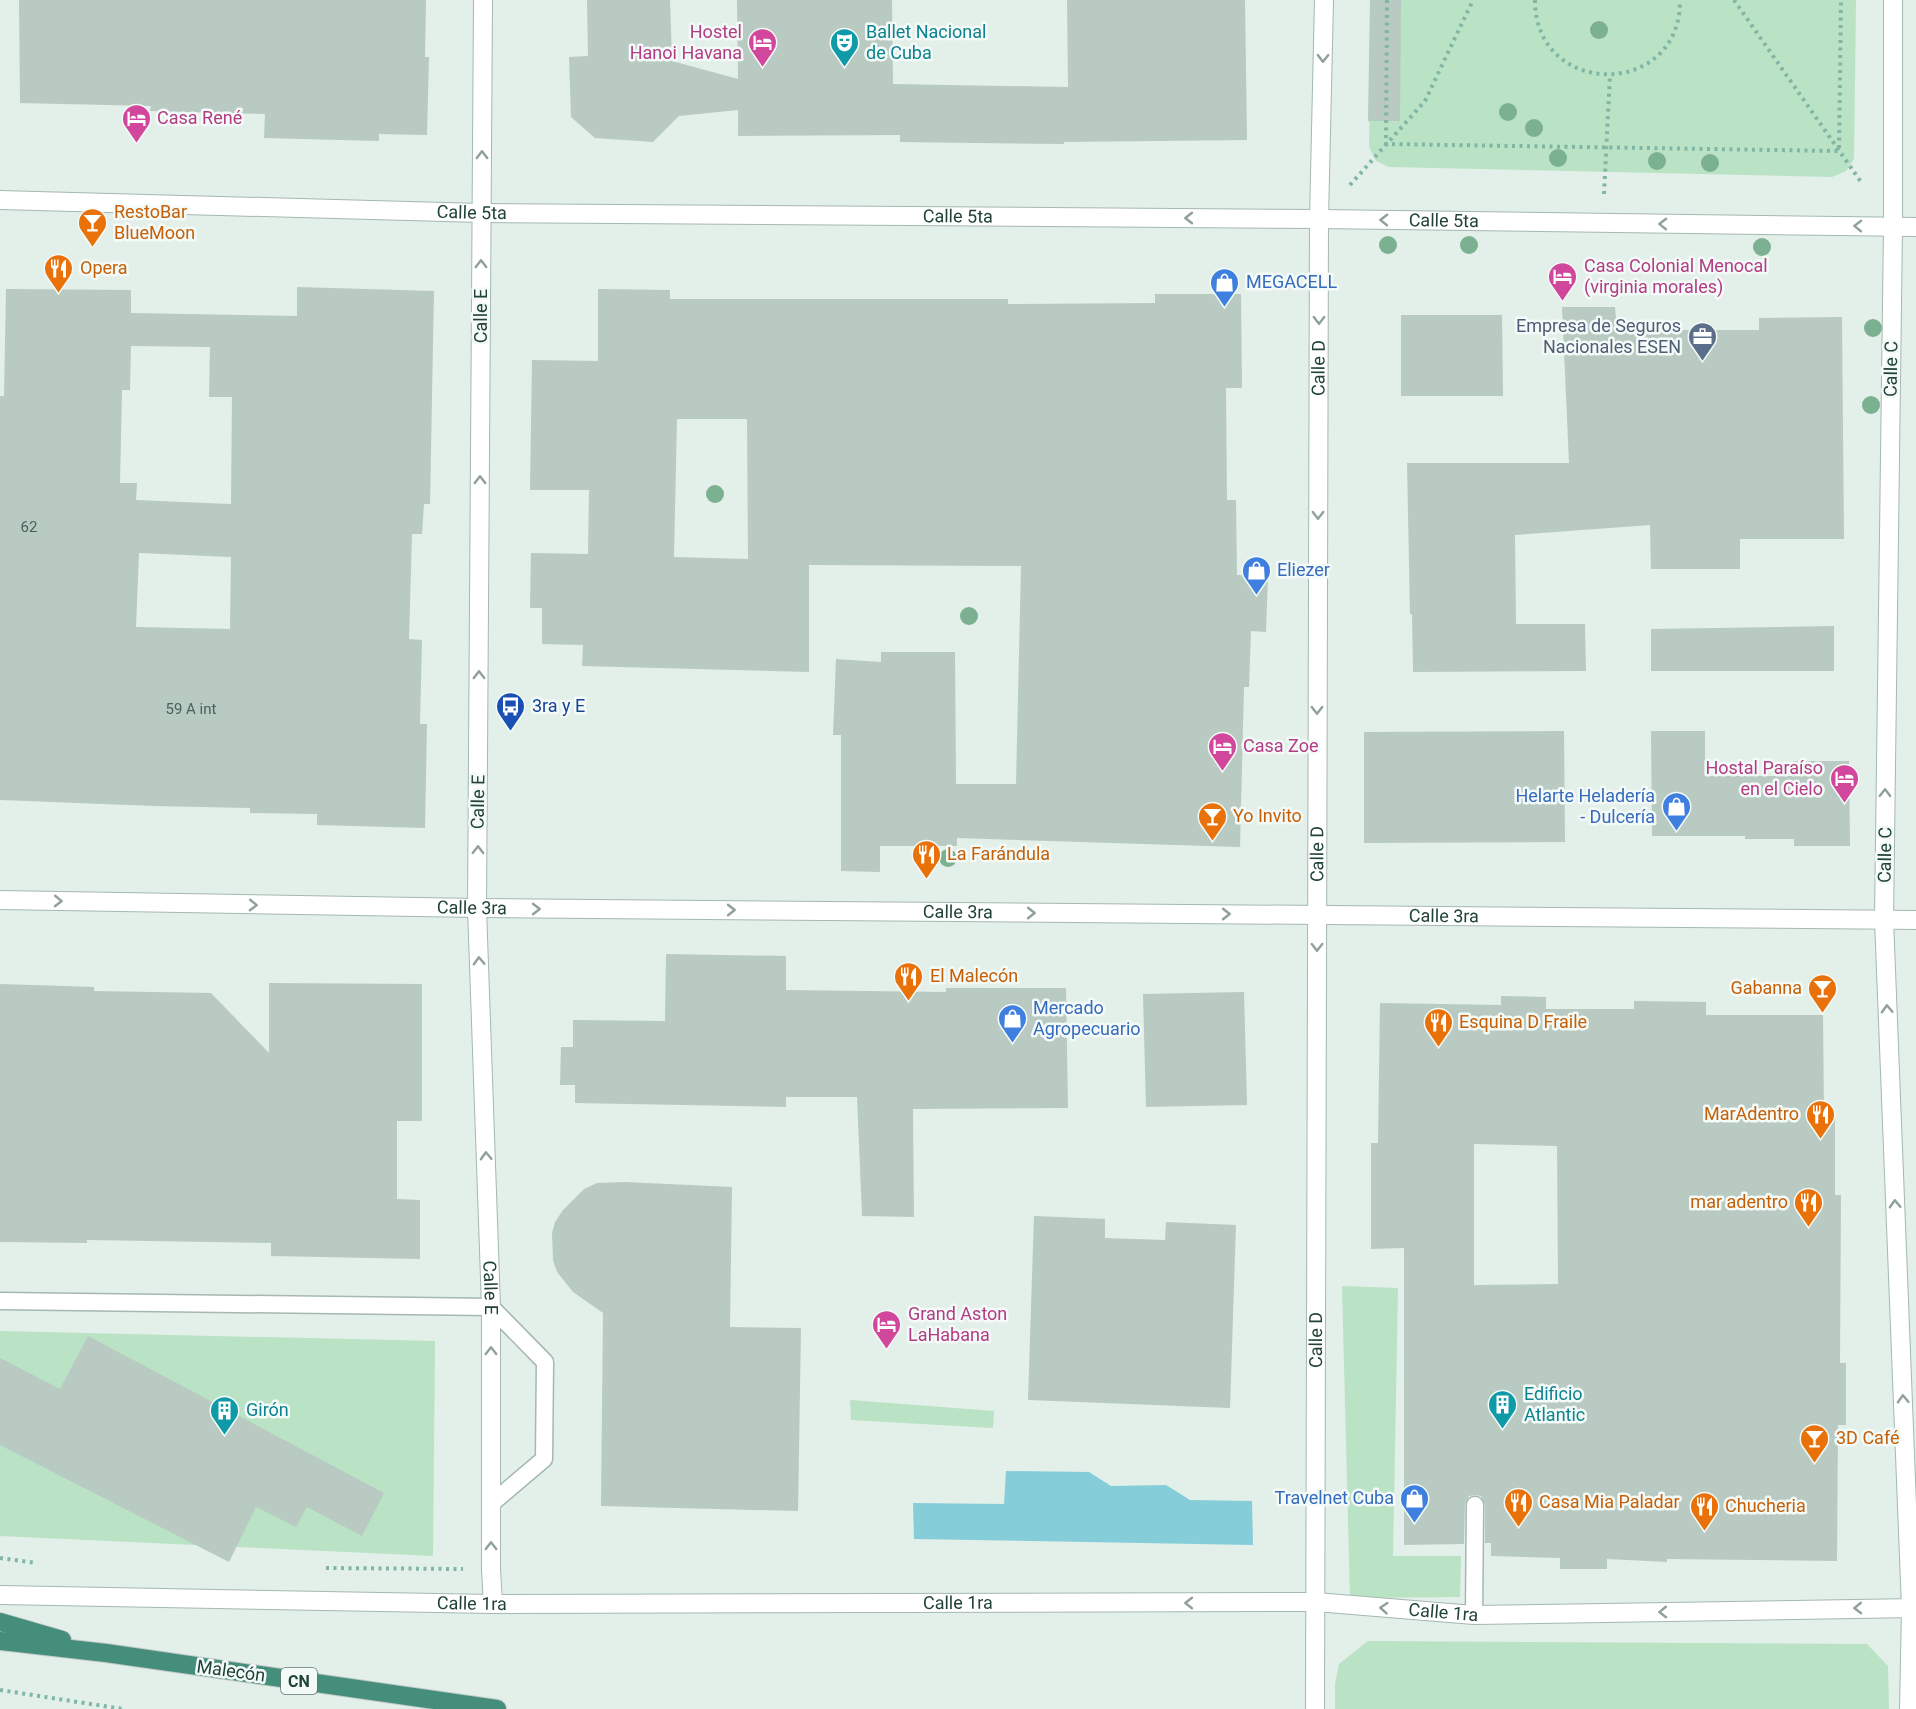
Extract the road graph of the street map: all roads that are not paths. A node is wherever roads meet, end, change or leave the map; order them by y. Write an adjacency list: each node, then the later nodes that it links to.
1 (483, 0): 5 (street, Calle E, one-way to 1)
2 (1324, 0): 6 (street, Calle D, one-way to 6)
3 (1893, 0): 7 (street, Calle C)
4 (0, 200): 5 (street, Calle 5ta)
5 (481, 213): 6 (street, Calle 5ta, one-way to 5); 10 (street, Calle E, one-way to 5)
6 (1319, 219): 7 (street, Calle 5ta, one-way to 6); 11 (street, Calle D, one-way to 11)
7 (1893, 227): 8 (street, Calle 5ta); 12 (street, Calle C, one-way to 7)
8 (1916, 227)
9 (0, 900): 10 (street, Calle 3ra, one-way to 10)
10 (477, 908): 11 (street, Calle 3ra, one-way to 11); 15 (street, Calle E, one-way to 10)
11 (1317, 915): 12 (street, Calle 3ra); 19 (street, Calle D, one-way to 19)
12 (1884, 920): 13 (street, Calle 3ra); 21 (street, Calle C, one-way to 12)
13 (1916, 920)
14 (0, 1301): 15 (lane)
15 (491, 1307): 16 (street, Calle E, one-way to 15); 16 (lane)
16 (490, 1504): 20 (street, Calle E, one-way to 16)
17 (1475, 1505): 22 (lane)
18 (0, 1594): 20 (street, Calle 1ra)
19 (1316, 1602): 20 (street, Calle 1ra, one-way to 20); 22 (street, Calle 1ra, one-way to 19); 27 (street, Calle D)
20 (493, 1604)
21 (1914, 1608): 22 (street, Calle 1ra, one-way to 22); 28 (street, Calle C)
22 (1474, 1615)
23 (0, 1622): 25 (highway, Malecón / CN)
24 (0, 1641): 25 (highway, Malecón / CN)
25 (106, 1653): 26 (highway, Malecón / CN)
26 (497, 1709)
27 (1315, 1709)
28 (1909, 1709)

